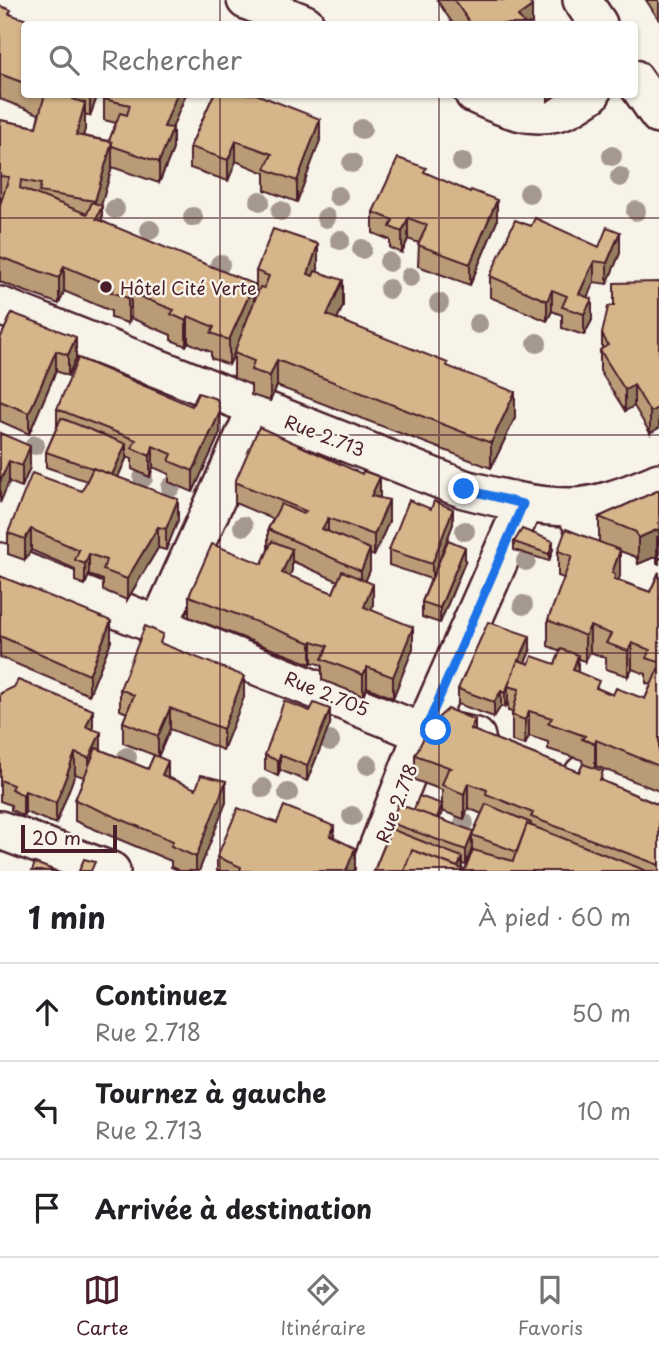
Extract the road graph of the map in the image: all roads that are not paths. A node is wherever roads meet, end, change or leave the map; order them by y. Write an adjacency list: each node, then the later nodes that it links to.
1 (246, 0): 3 (street)
2 (582, 0): 4 (street)
3 (298, 21)
4 (596, 21)
5 (638, 84): 8 (street)
6 (484, 98): 7 (street)
7 (584, 98)
8 (659, 115)
9 (0, 306): 10 (street, Rue 2.713)
10 (257, 408): 12 (street, Rue 2.713); 16 (street)
11 (659, 482): 13 (street, Rue 2.713)
12 (523, 504): 13 (street, Rue 2.713); 17 (street, Rue 2.718)
13 (573, 507): 15 (street)
14 (0, 562): 16 (street, Rue 2.705)
15 (659, 579)
16 (159, 625): 17 (street, Rue 2.705)
17 (424, 733): 18 (street, Rue 2.705); 23 (street, Rue 2.718)
18 (508, 748)
19 (558, 766): 20 (street)
20 (659, 804)
21 (0, 830): 22 (street)
22 (111, 871)
23 (369, 871)

